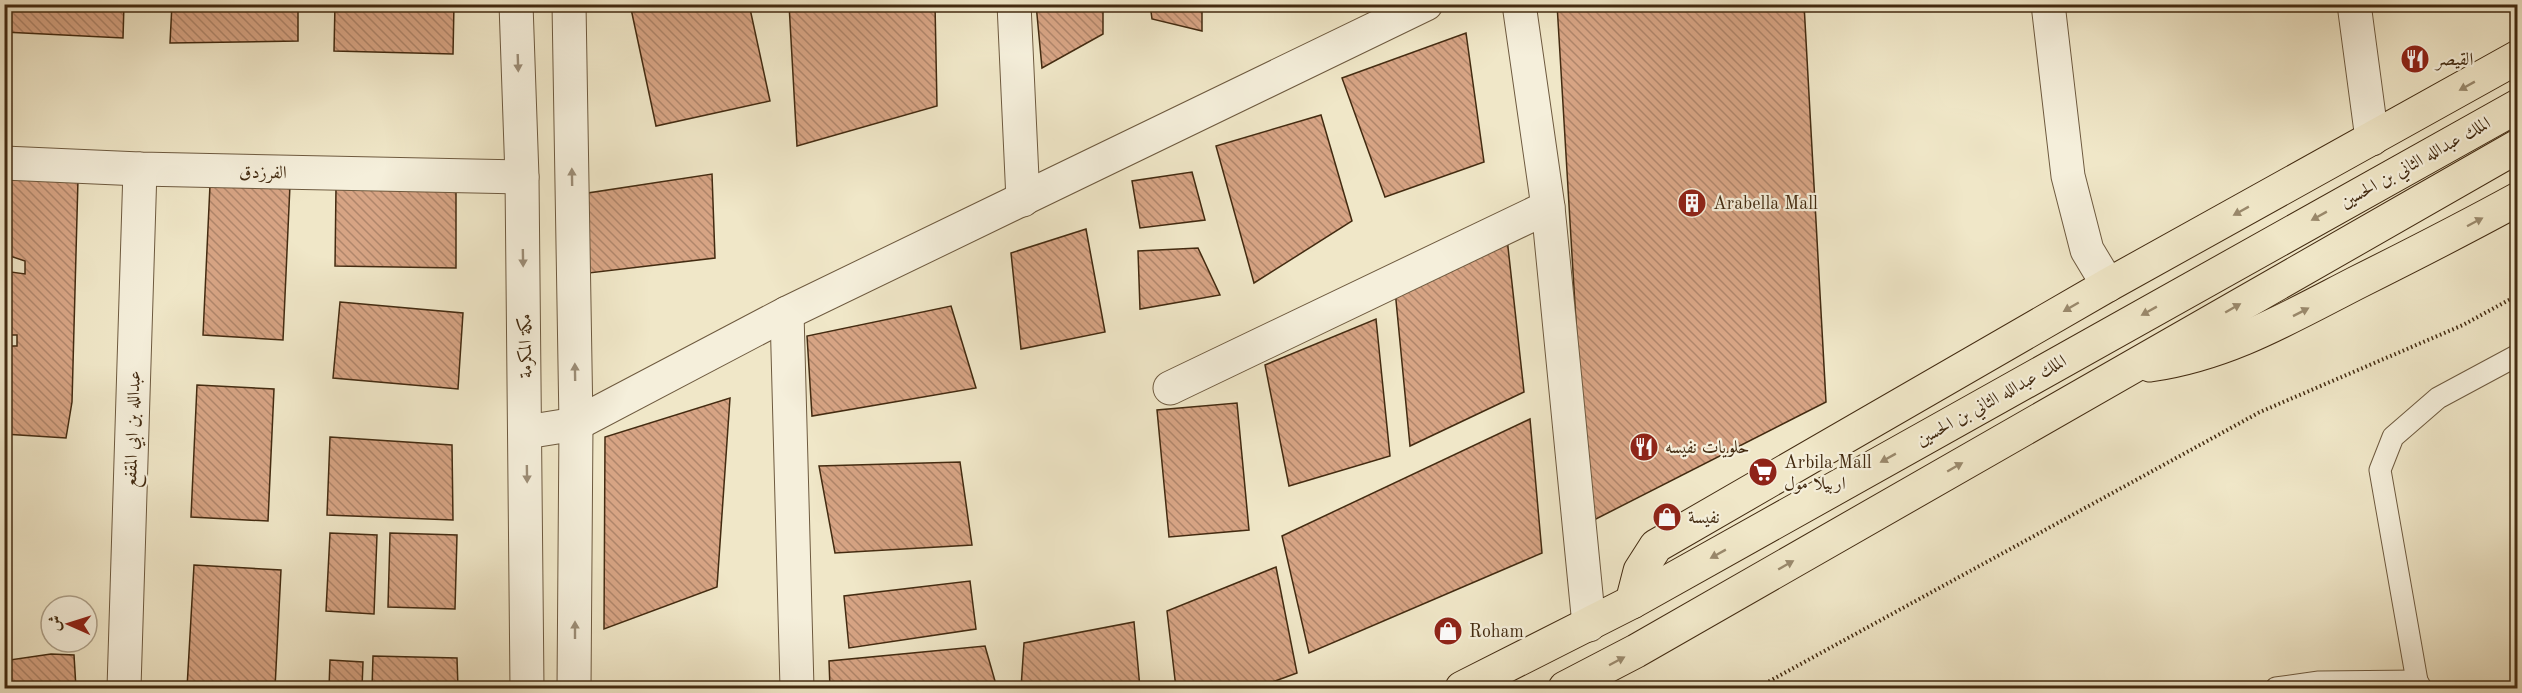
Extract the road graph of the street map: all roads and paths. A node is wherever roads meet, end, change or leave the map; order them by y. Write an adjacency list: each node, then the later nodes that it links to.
1 (516, 4): 14 (street, مكة المكرمة, one-way to 14)
2 (569, 4): 24 (street, one-way to 2)
3 (1014, 4): 16 (street)
4 (1426, 4): 16 (street)
5 (1519, 4): 17 (street)
6 (2048, 4): 18 (street)
7 (2354, 4): 10 (street)
8 (2517, 57): 10 (main road, one-way to 10)
9 (2517, 106): 26 (main road, الملك عبدالله الثاني بن الحسين, one-way to 26)
10 (2372, 139): 18 (main road, one-way to 18)
11 (2517, 146): 22 (main road, الملك عبدالله الثاني بن الحسين, one-way to 11)
12 (4, 164): 13 (street, الفرزدق)
13 (140, 169): 14 (street, الفرزدق); 29 (street, عبدالله بن ابي المقفع)
14 (522, 177): 25 (street, مكة المكرمة, one-way to 25)
15 (2517, 198): 22 (main road, one-way to 15)
16 (1023, 200): 20 (street)
17 (1548, 207): 23 (street); 27 (street)
18 (2108, 285): 26 (main road, one-way to 26)
19 (2517, 295): 35 (path)
20 (787, 313): 24 (street); 32 (street)
21 (2517, 355): 28 (lane)
22 (2127, 368): 34 (main road, الملك عبدالله الثاني بن الحسين, one-way to 22)
23 (1170, 388)
24 (576, 424): 25 (street); 31 (street, one-way to 24)
25 (526, 432): 30 (street, مكة المكرمة, one-way to 30)
26 (1632, 602): 27 (main road, الملك عبدالله الثاني بن الحسين)
27 (1589, 625): 33 (main road, الملك عبدالله الثاني بن الحسين)
28 (2419, 685): 36 (lane)
29 (124, 688)
30 (527, 688)
31 (574, 688)
32 (797, 688)
33 (1462, 688)
34 (1565, 688)
35 (1757, 688)
36 (2276, 688)

